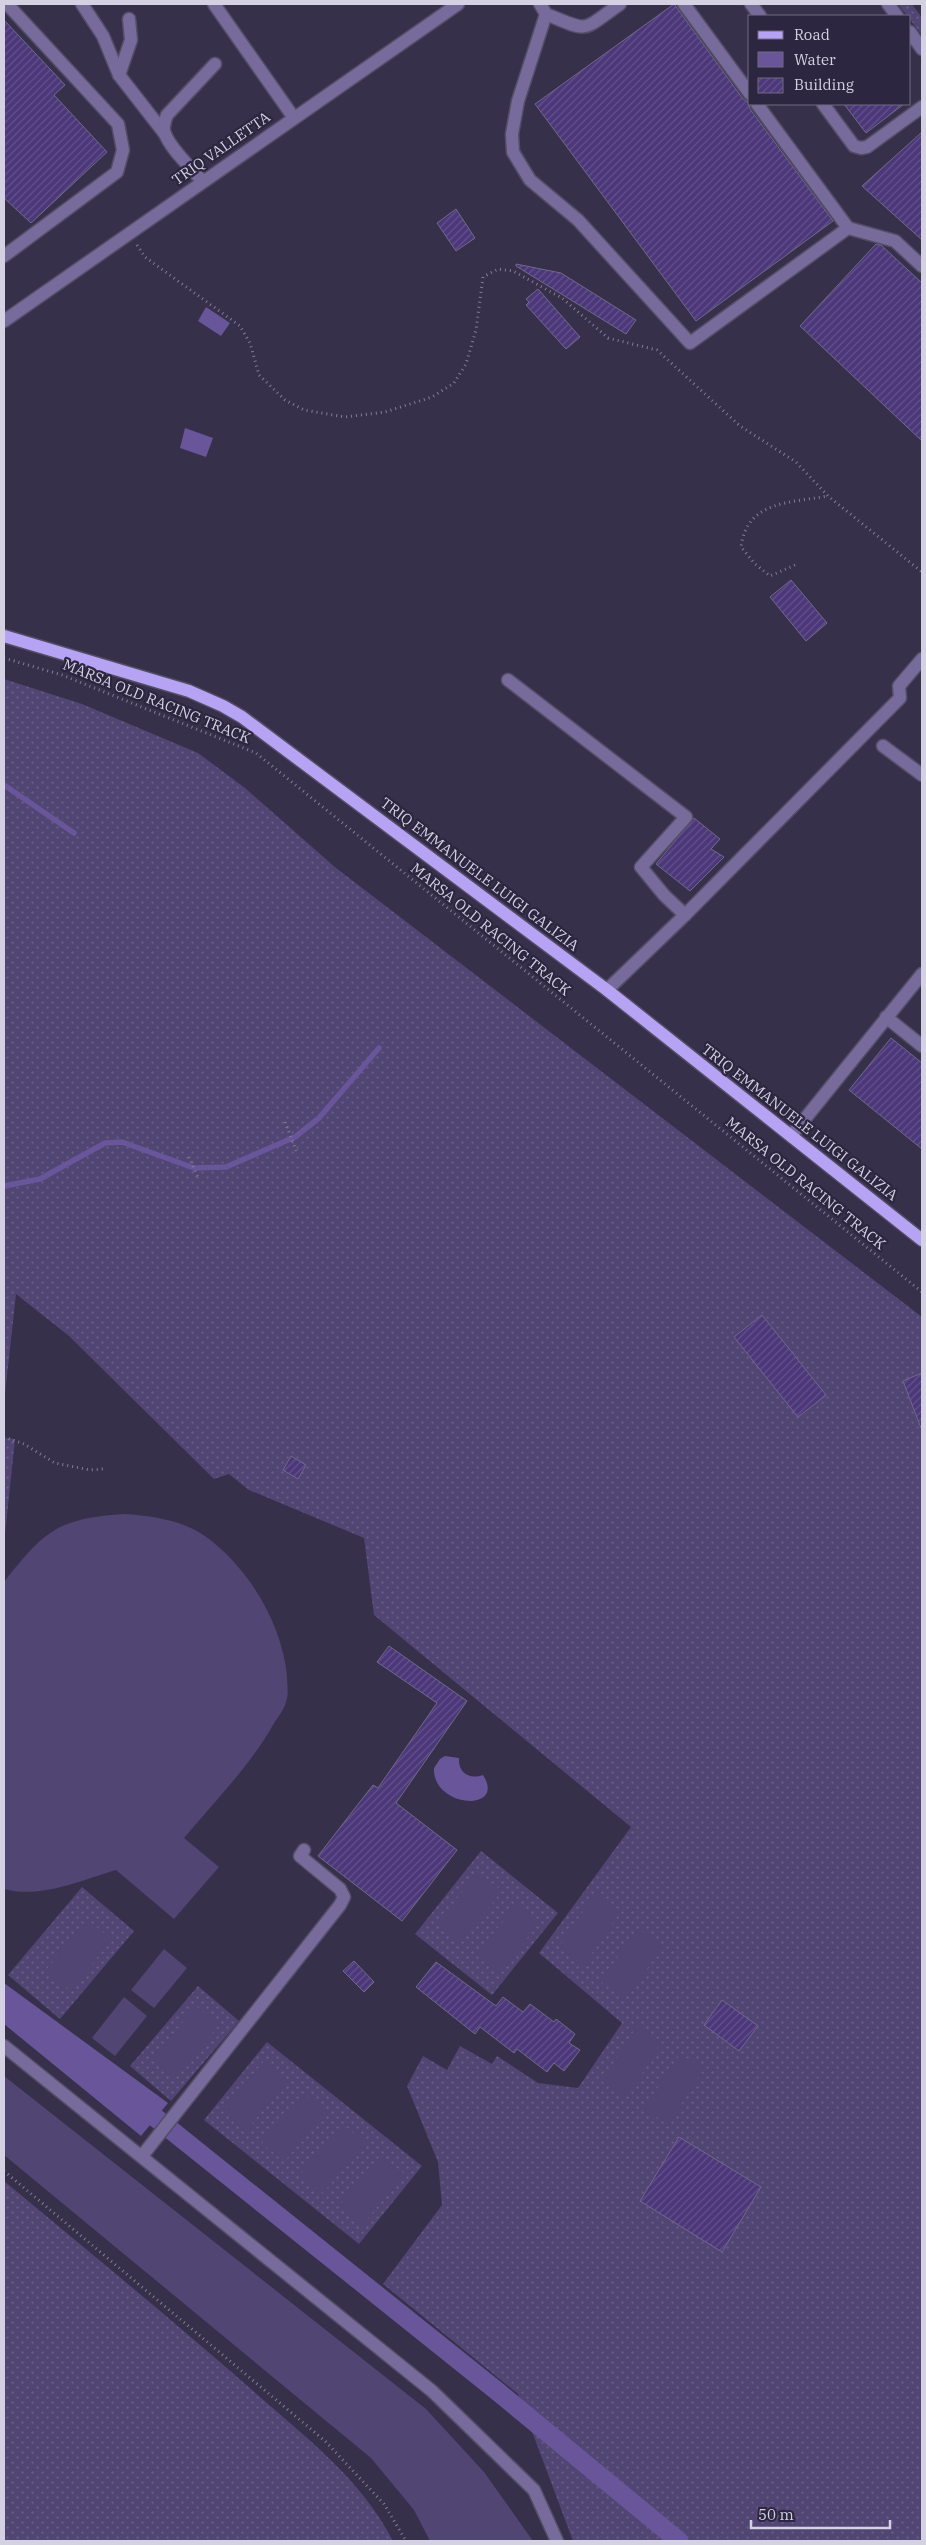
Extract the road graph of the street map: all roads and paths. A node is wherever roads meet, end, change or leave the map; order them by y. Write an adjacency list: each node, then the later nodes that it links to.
1 (8, 4): 26 (street)
2 (82, 4): 16 (street)
3 (214, 4): 21 (street)
4 (458, 4): 21 (street, TRIQ VALLETTA)
5 (620, 4): 9 (street)
6 (684, 4): 17 (street)
7 (751, 4): 10 (street)
8 (888, 4): 11 (street)
9 (543, 9): 24 (street)
10 (759, 15)
11 (896, 15)
12 (129, 19): 16 (street)
13 (911, 33): 14 (street)
14 (922, 49)
15 (215, 64): 22 (street)
16 (119, 76): 22 (street)
17 (748, 91)
18 (758, 105): 24 (street)
19 (824, 105): 20 (street)
20 (922, 106)
21 (294, 118): 23 (street, TRIQ VALLETTA)
22 (165, 134): 23 (street)
23 (202, 181): 25 (street, TRIQ VALLETTA)
24 (848, 228): 27 (street)
25 (128, 232): 28 (street, TRIQ VALLETTA); 29 (path)
26 (4, 256)
27 (922, 266)
28 (4, 321)
29 (828, 496): 30 (path); 31 (path)
30 (795, 565)
31 (922, 572)
32 (4, 636): 40 (main road, TRIQ EMMANUELE LUIGI GALIZIA)
33 (4, 658): 51 (path, MARSA OLD RACING TRACK)
34 (922, 659): 38 (street)
35 (508, 680): 38 (street)
36 (883, 746): 37 (street)
37 (922, 775)
38 (685, 915): 40 (street)
39 (922, 974): 41 (street)
40 (607, 990): 44 (main road, TRIQ EMMANUELE LUIGI GALIZIA)
41 (886, 1017): 42 (street); 44 (street)
42 (922, 1046)
43 (285, 1122): 45 (path)
44 (792, 1136): 48 (main road, TRIQ EMMANUELE LUIGI GALIZIA)
45 (297, 1153)
46 (189, 1157): 47 (path)
47 (198, 1178)
48 (894, 1217): 49 (main road, TRIQ EMMANUELE LUIGI GALIZIA); 50 (main road, TRIQ EMMANUELE LUIGI GALIZIA)
49 (922, 1229)
50 (922, 1240)
51 (922, 1292)
52 (4, 1437): 53 (path)
53 (103, 1469)
54 (304, 1850): 56 (street)
55 (4, 2046): 56 (street)
56 (142, 2156): 59 (street)
57 (4, 2170): 58 (path)
58 (406, 2541)
59 (557, 2541)

